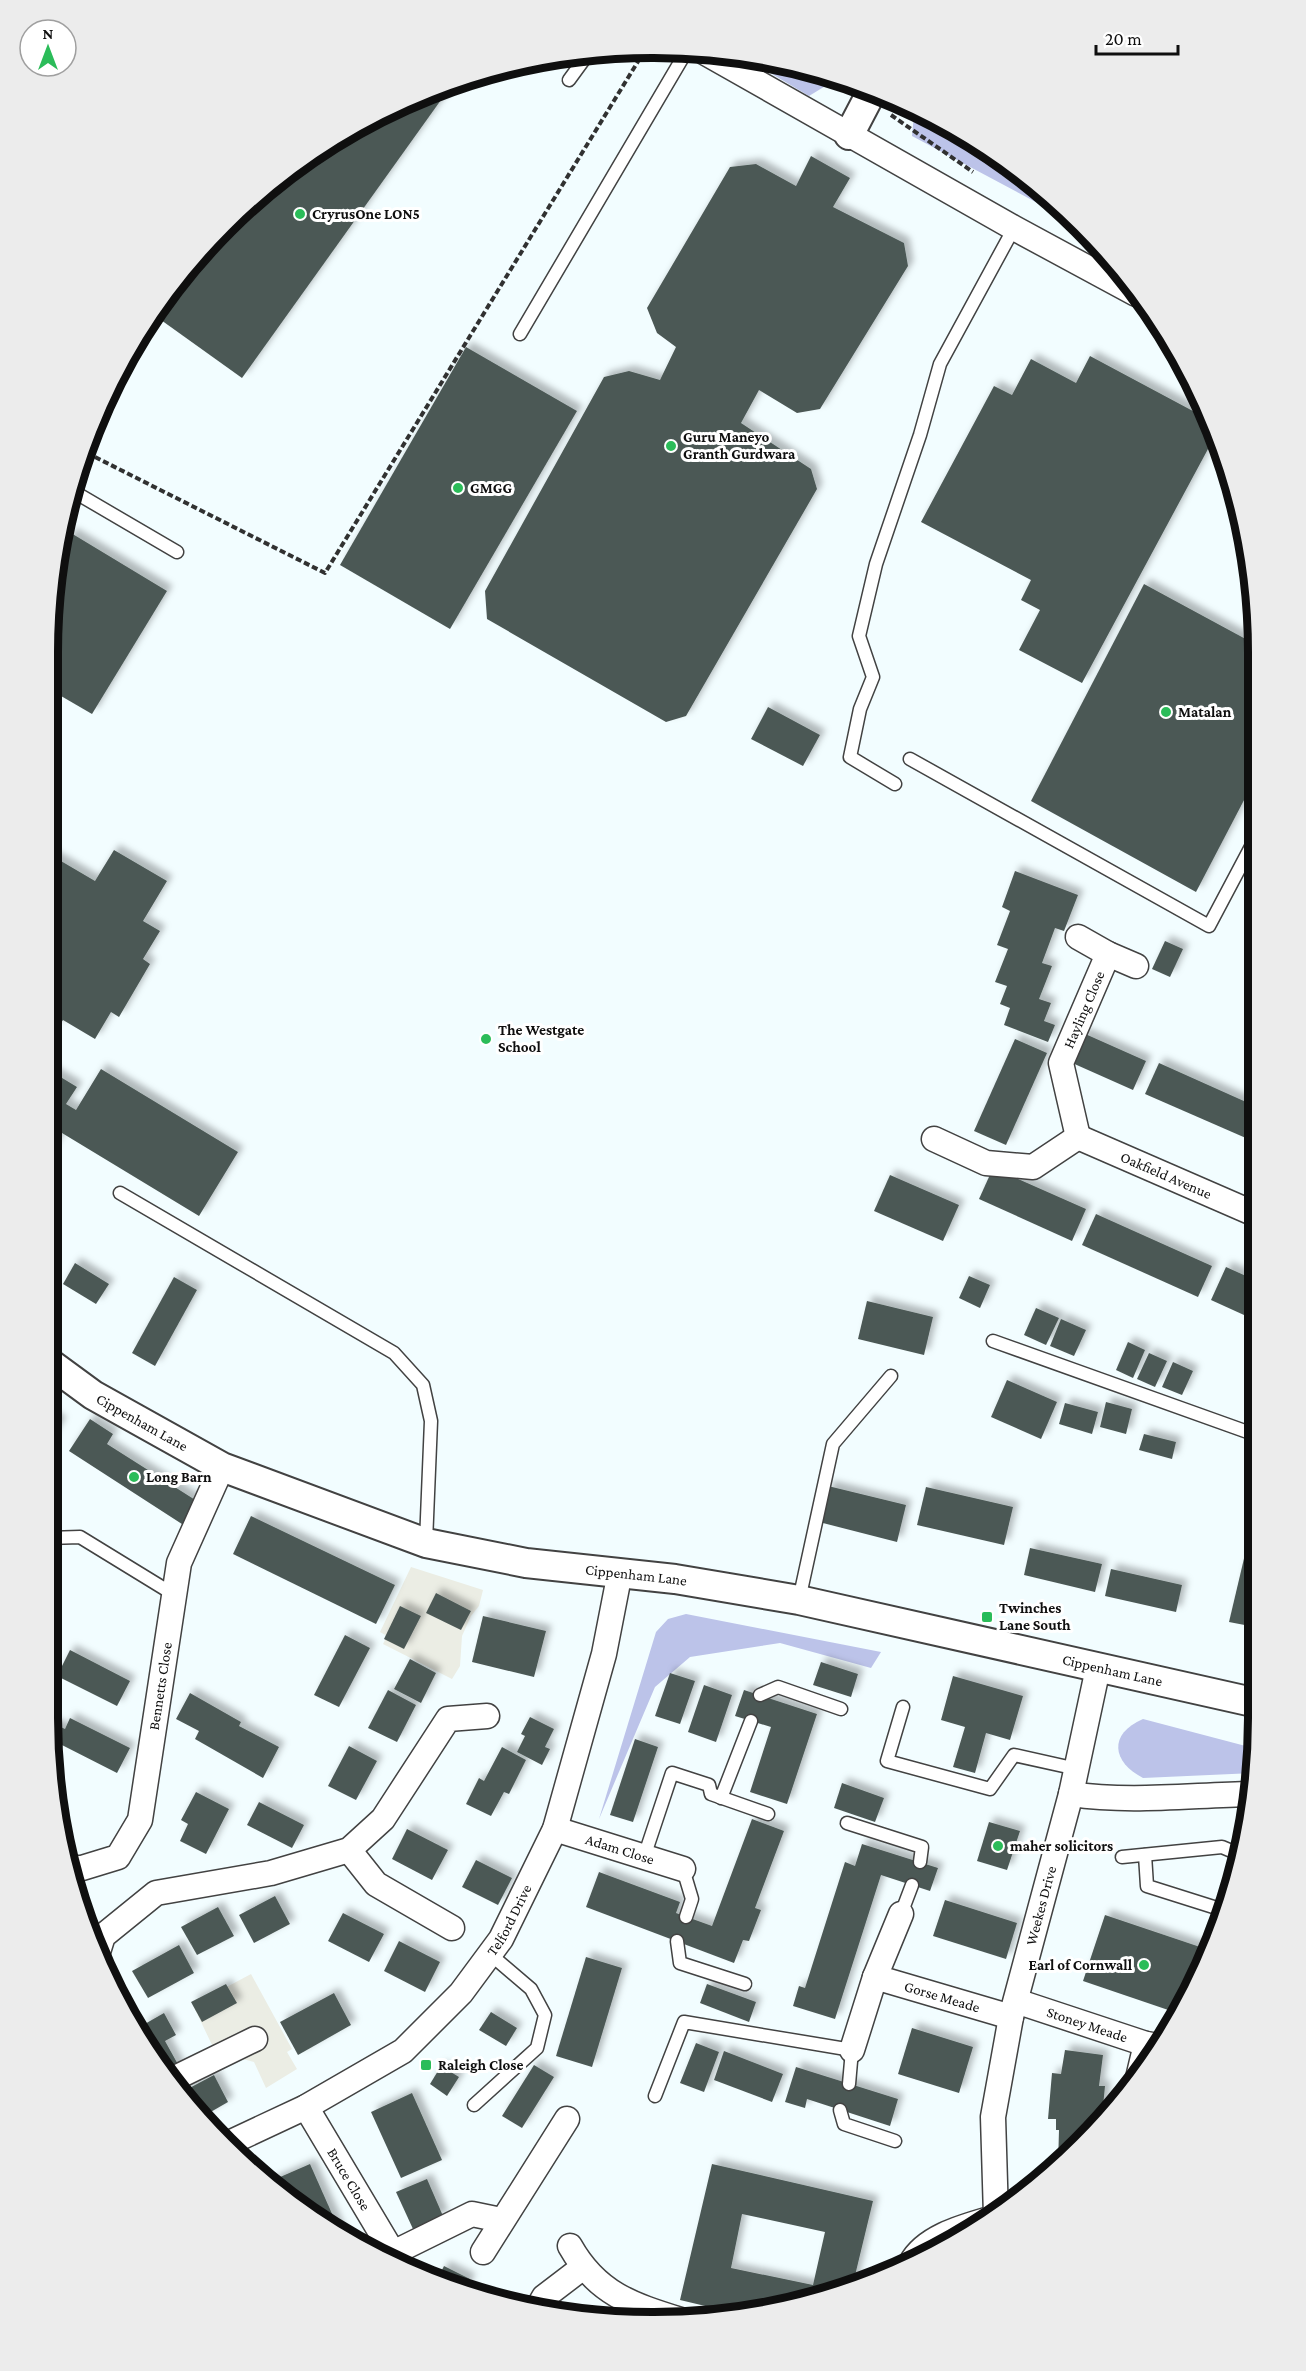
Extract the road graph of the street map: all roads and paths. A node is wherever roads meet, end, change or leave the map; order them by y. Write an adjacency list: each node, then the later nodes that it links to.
1 (640, 59): 13 (path)
2 (682, 59): 12 (lane)
3 (581, 63): 5 (lane)
4 (724, 63): 8 (street)
5 (569, 80)
6 (868, 99): 8 (street)
7 (884, 105): 9 (path)
8 (849, 135): 10 (street)
9 (982, 179)
10 (1014, 228): 11 (street); 17 (lane)
11 (1121, 286)
12 (520, 334)
13 (92, 456)
14 (80, 495): 15 (lane)
15 (177, 552)
16 (910, 759): 18 (lane)
17 (895, 784)
18 (1248, 852)
19 (1078, 937): 20 (street, Hayling Close)
20 (1108, 954): 21 (street, Hayling Close); 22 (street, Hayling Close)
21 (1136, 966)
22 (1078, 1137): 23 (street); 25 (street, Oakfield Avenue)
23 (934, 1139)
24 (120, 1193): 32 (lane)
25 (1248, 1211)
26 (993, 1341): 29 (lane)
27 (58, 1369): 30 (street, Cippenham Lane)
28 (891, 1376): 35 (lane)
29 (1248, 1432)
30 (222, 1467): 32 (street, Cippenham Lane); 34 (street, Bennetts Close)
31 (58, 1538): 34 (lane)
32 (426, 1544): 33 (street, Cippenham Lane)
33 (620, 1572): 35 (street, Cippenham Lane); 49 (street, Telford Drive)
34 (173, 1594): 56 (street, Bennetts Close)
35 (799, 1600): 36 (street, Cippenham Lane)
36 (1098, 1668): 38 (street, Cippenham Lane); 43 (street, Weekes Drive)
37 (760, 1695): 40 (lane)
38 (1248, 1701)
39 (903, 1707): 43 (lane)
40 (841, 1709)
41 (488, 1716): 50 (street)
42 (750, 1720): 46 (lane)
43 (1077, 1769): 44 (street, Weekes Drive)
44 (1071, 1794): 45 (street); 68 (street, Weekes Drive)
45 (1242, 1794)
46 (721, 1798): 47 (lane); 53 (lane)
47 (768, 1814)
48 (847, 1823): 55 (lane)
49 (555, 1829): 53 (street, Adam Close); 65 (street, Telford Drive)
50 (349, 1850): 62 (street); 63 (street)
51 (1232, 1851): 52 (lane)
52 (1145, 1855): 54 (lane); 59 (lane)
53 (644, 1857): 57 (street, Adam Close)
54 (1122, 1857)
55 (920, 1862)
56 (78, 1868)
57 (683, 1869): 61 (lane)
58 (912, 1885): 60 (lane)
59 (1216, 1908)
60 (901, 1914): 66 (street)
61 (686, 1917)
62 (452, 1928)
63 (102, 1940)
64 (677, 1941): 67 (lane)
65 (490, 1954): 75 (lane); 76 (street, Telford Drive)
66 (875, 1977): 68 (street, Gorse Meade); 71 (street)
67 (745, 1984)
68 (1013, 2009): 70 (street, Stoney Meade); 81 (street, Weekes Drive)
69 (255, 2039): 72 (street)
70 (1149, 2044)
71 (852, 2050): 73 (lane); 74 (lane)
72 (178, 2076)
73 (849, 2084)
74 (655, 2097)
75 (474, 2105)
76 (306, 2106): 79 (street, Telford Drive); 84 (street, Bruce Close)
77 (840, 2110): 80 (lane)
78 (567, 2119): 82 (street)
79 (236, 2141)
80 (895, 2141)
81 (995, 2204)
82 (501, 2220): 85 (street); 86 (street, Bruce Close)
83 (570, 2246): 87 (street)
84 (389, 2250)
85 (483, 2252)
86 (399, 2255)
87 (582, 2268): 88 (street); 89 (street)
88 (541, 2302)
89 (656, 2312)

